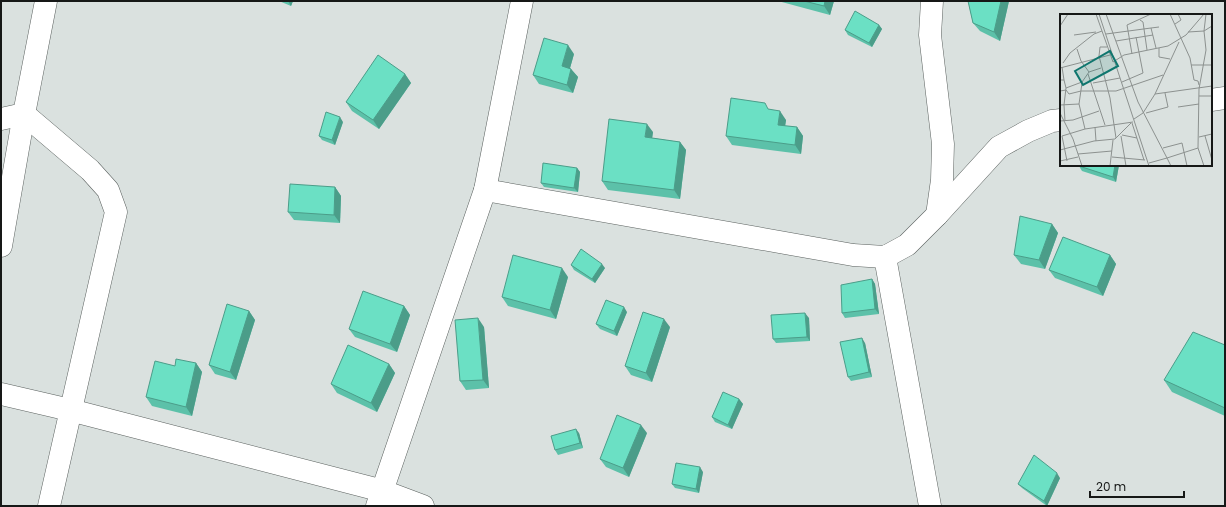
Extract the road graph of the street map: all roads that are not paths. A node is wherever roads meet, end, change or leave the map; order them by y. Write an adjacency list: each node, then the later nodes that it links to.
1 (46, 1): 4 (street)
2 (522, 1): 7 (street)
3 (932, 1): 8 (street)
4 (24, 114): 5 (street); 9 (street); 12 (street)
5 (1, 119)
6 (1060, 120): 8 (street)
7 (485, 190): 10 (street); 13 (street)
8 (938, 214): 10 (street)
9 (1, 246)
10 (885, 257): 16 (street)
11 (1, 394): 12 (street)
12 (70, 410): 13 (street); 14 (street)
13 (380, 498): 15 (street)
14 (49, 506)
15 (423, 506)
16 (930, 506)

